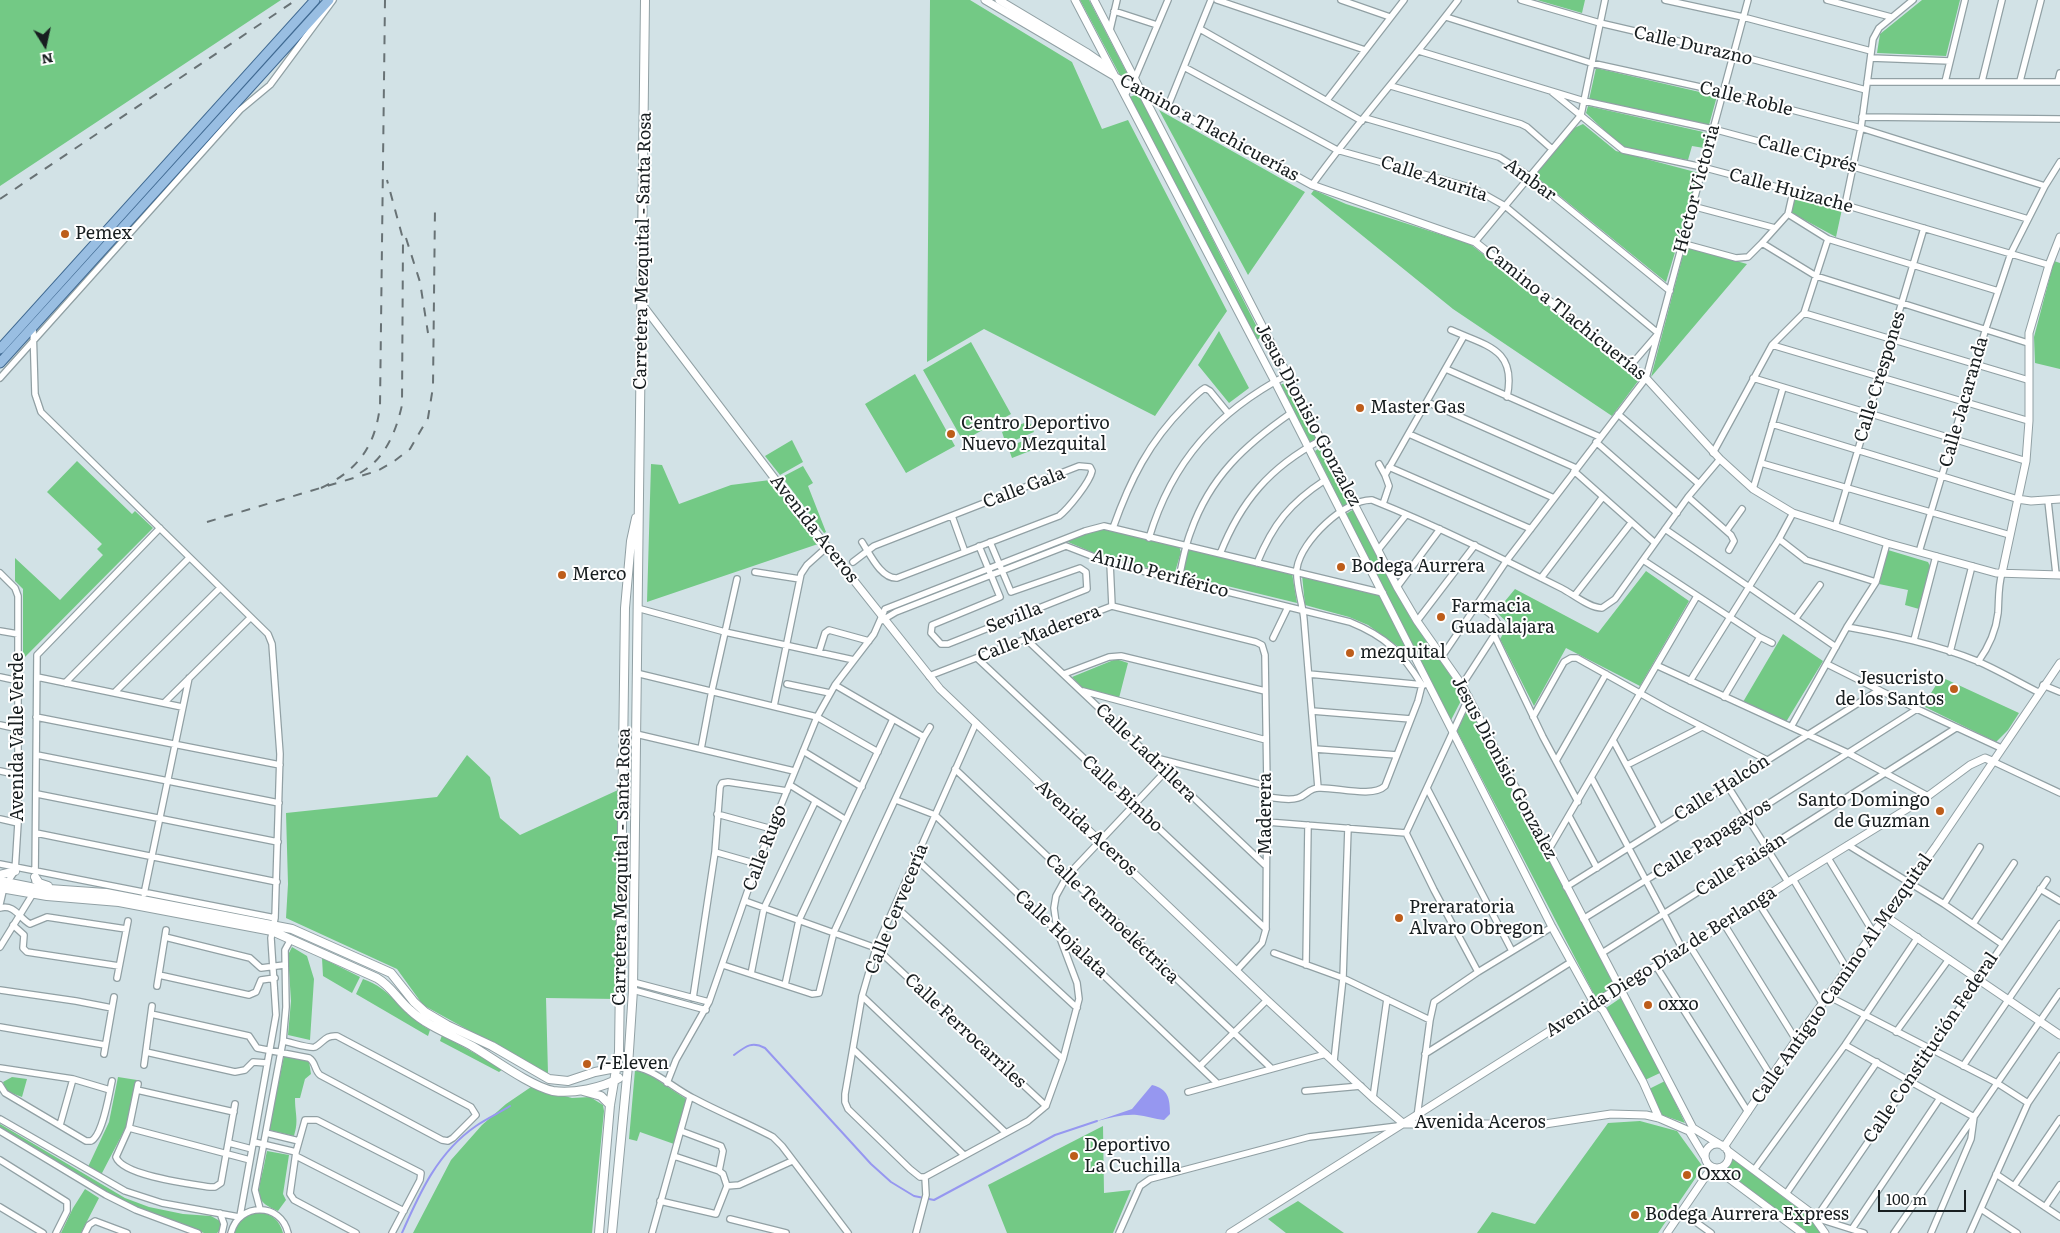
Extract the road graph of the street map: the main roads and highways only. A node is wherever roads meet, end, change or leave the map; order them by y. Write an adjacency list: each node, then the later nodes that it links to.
1 (315, 0): 4 (main road)
2 (329, 0): 5 (main road)
3 (645, 0): 6 (main road, Carretera Mezquital - Santa Rosa)
4 (0, 349)
5 (0, 363)
6 (640, 501): 14 (main road, Carretera Mezquital - Santa Rosa); 15 (main road, Carretera Mezquital - Santa Rosa)
7 (15, 869): 9 (main road)
8 (35, 874): 12 (main road)
9 (0, 875)
10 (3, 885): 11 (main road)
11 (34, 892): 12 (main road); 13 (main road)
12 (106, 893): 13 (main road)
13 (274, 925): 14 (main road); 17 (main road)
14 (618, 1067): 15 (main road); 16 (main road, Carretera Mezquital - Santa Rosa)
15 (628, 1069): 16 (main road); 20 (main road, Carretera Mezquital - Santa Rosa)
16 (616, 1080): 17 (main road); 18 (main road, Carretera Mezquital - Santa Rosa)
17 (581, 1090): 18 (main road)
18 (610, 1105): 19 (main road, Carretera Mezquital - Santa Rosa)
19 (599, 1233)
20 (612, 1233)

